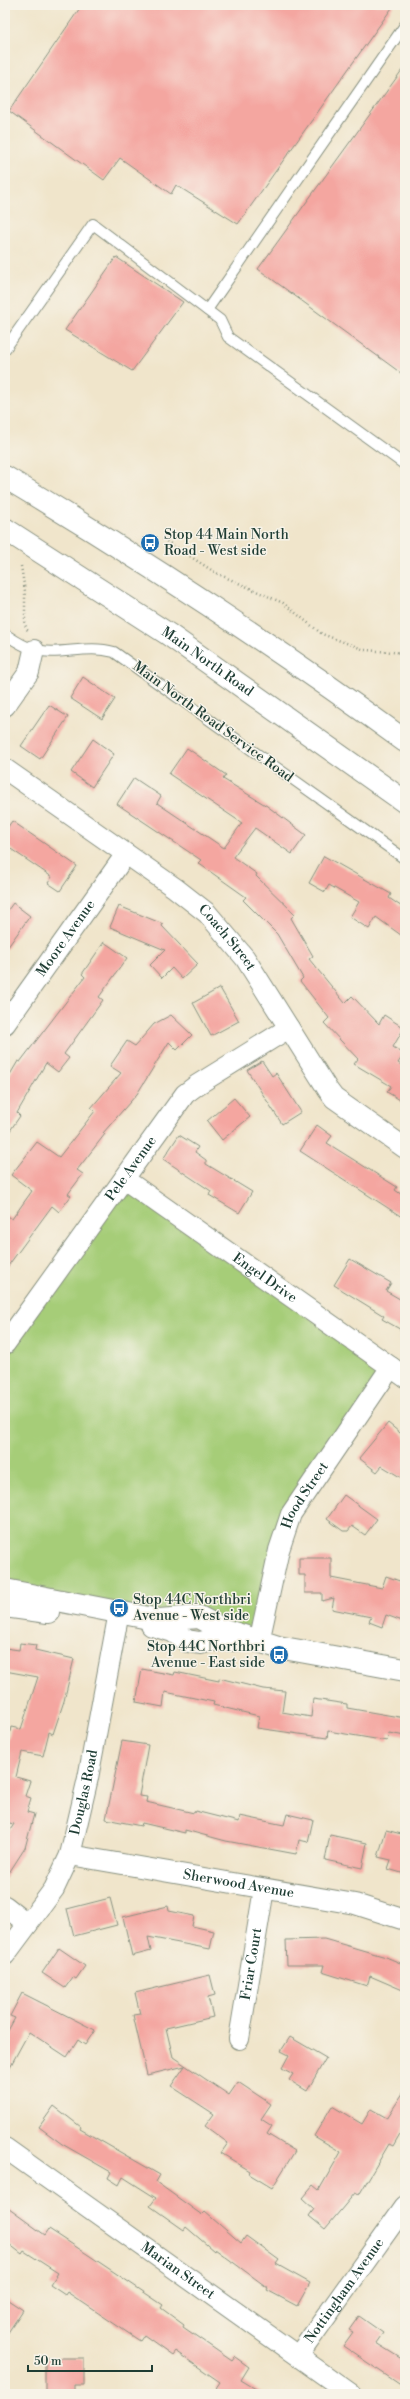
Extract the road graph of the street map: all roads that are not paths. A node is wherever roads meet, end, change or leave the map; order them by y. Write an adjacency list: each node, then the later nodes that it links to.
1 (405, 25): 2 (lane)
2 (208, 310): 3 (lane); 4 (lane)
3 (5, 349)
4 (405, 465)
5 (5, 477): 10 (main road)
6 (5, 529): 12 (main road, Main North Road)
7 (5, 634): 8 (lane)
8 (34, 650): 9 (street); 14 (lane, Main North Road Service Road)
9 (5, 706)
10 (403, 738)
11 (5, 769): 13 (street, Coach Street)
12 (405, 802)
13 (126, 854): 15 (street, Moore Avenue); 16 (street, Coach Street)
14 (405, 859)
15 (5, 1024)
16 (289, 1028): 17 (street, Coach Street); 18 (street, Pele Avenue)
17 (405, 1148)
18 (124, 1179): 19 (street, Pele Avenue); 20 (street, Engel Drive)
19 (5, 1344)
20 (398, 1372): 24 (street, Hood Street)
21 (5, 1590): 23 (main road)
22 (5, 1606): 23 (main road)
23 (118, 1617): 24 (main road); 26 (street, Douglas Road)
24 (259, 1642): 25 (main road)
25 (405, 1670)
26 (70, 1855): 27 (street, Sherwood Avenue); 30 (street, Douglas Road)
27 (264, 1889): 29 (street, Sherwood Avenue); 32 (street, Friar Court)
28 (5, 1906): 30 (street)
29 (405, 1920)
30 (28, 1924): 31 (street, Douglas Road)
31 (5, 1955)
32 (239, 2038)
33 (5, 2148): 35 (street, Marian Street)
34 (405, 2206): 35 (street, Nottingham Avenue)
35 (298, 2356): 36 (street, Marian Street)
36 (351, 2394)

